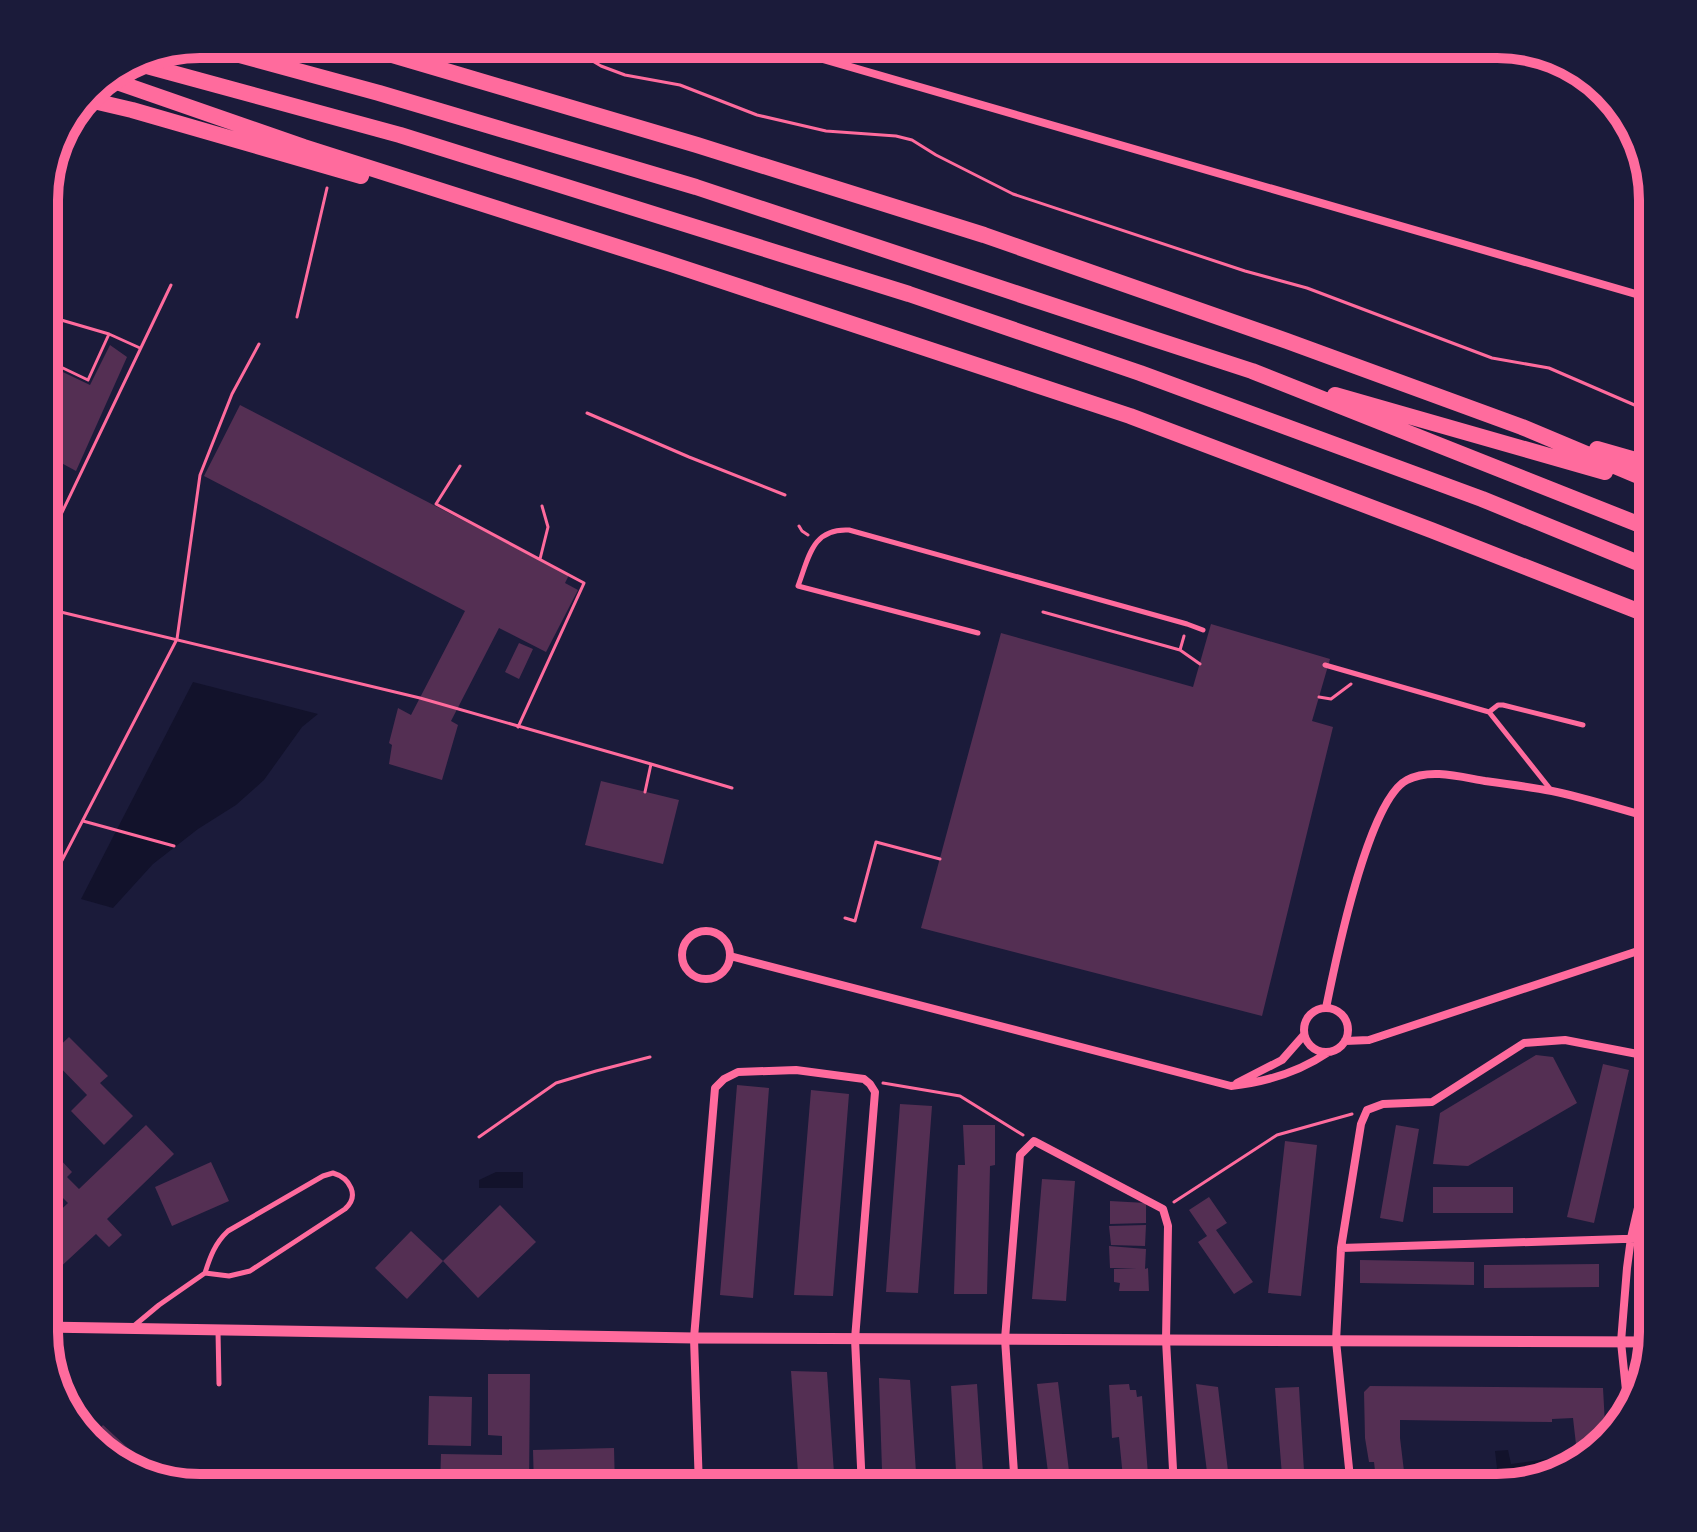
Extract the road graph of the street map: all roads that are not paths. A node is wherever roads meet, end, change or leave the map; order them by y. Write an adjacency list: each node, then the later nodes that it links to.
1 (250, 58): 9 (highway)
2 (402, 58): 10 (highway)
3 (819, 58): 8 (street)
4 (151, 67): 15 (highway)
5 (120, 83): 7 (highway)
6 (97, 102): 7 (highway)
7 (479, 203): 16 (highway)
8 (1639, 295)
9 (1252, 371): 13 (highway); 14 (highway)
10 (1522, 427): 11 (highway); 12 (highway)
11 (1639, 461)
12 (1639, 478)
13 (1639, 480)
14 (1639, 524)
15 (1639, 563)
16 (1639, 612)
17 (1203, 630): 18 (lane)
18 (978, 633)
19 (1325, 665): 20 (lane)
20 (1489, 712): 21 (lane); 22 (lane)
21 (1583, 725)
22 (1552, 791): 23 (street); 26 (street)
23 (1639, 814)
24 (1639, 951): 28 (street)
25 (730, 956): 25 (street); 31 (street)
26 (1326, 1008): 27 (street); 28 (street)
27 (1304, 1035): 29 (street); 31 (street)
28 (1345, 1041): 29 (street)
29 (1327, 1053): 31 (street)
30 (1639, 1054): 35 (street)
31 (1231, 1086)
32 (1639, 1210): 33 (street)
33 (1631, 1238): 34 (street); 35 (street); 45 (street)
34 (1639, 1238)
35 (1341, 1248): 44 (street)
36 (205, 1273): 36 (lane); 38 (lane)
37 (58, 1327): 38 (street)
38 (132, 1329): 39 (street)
39 (218, 1330): 40 (street); 47 (lane)
40 (694, 1338): 41 (street); 41 (street); 49 (street)
41 (855, 1339): 42 (street); 50 (street)
42 (1005, 1339): 43 (street); 43 (street); 51 (street)
43 (1166, 1340): 44 (street); 52 (street)
44 (1336, 1341): 45 (street); 53 (street)
45 (1621, 1342): 46 (street); 48 (street)
46 (1638, 1342)
47 (219, 1384)
48 (1626, 1391)
49 (699, 1474)
50 (861, 1474)
51 (1014, 1474)
52 (1173, 1474)
53 (1350, 1474)

